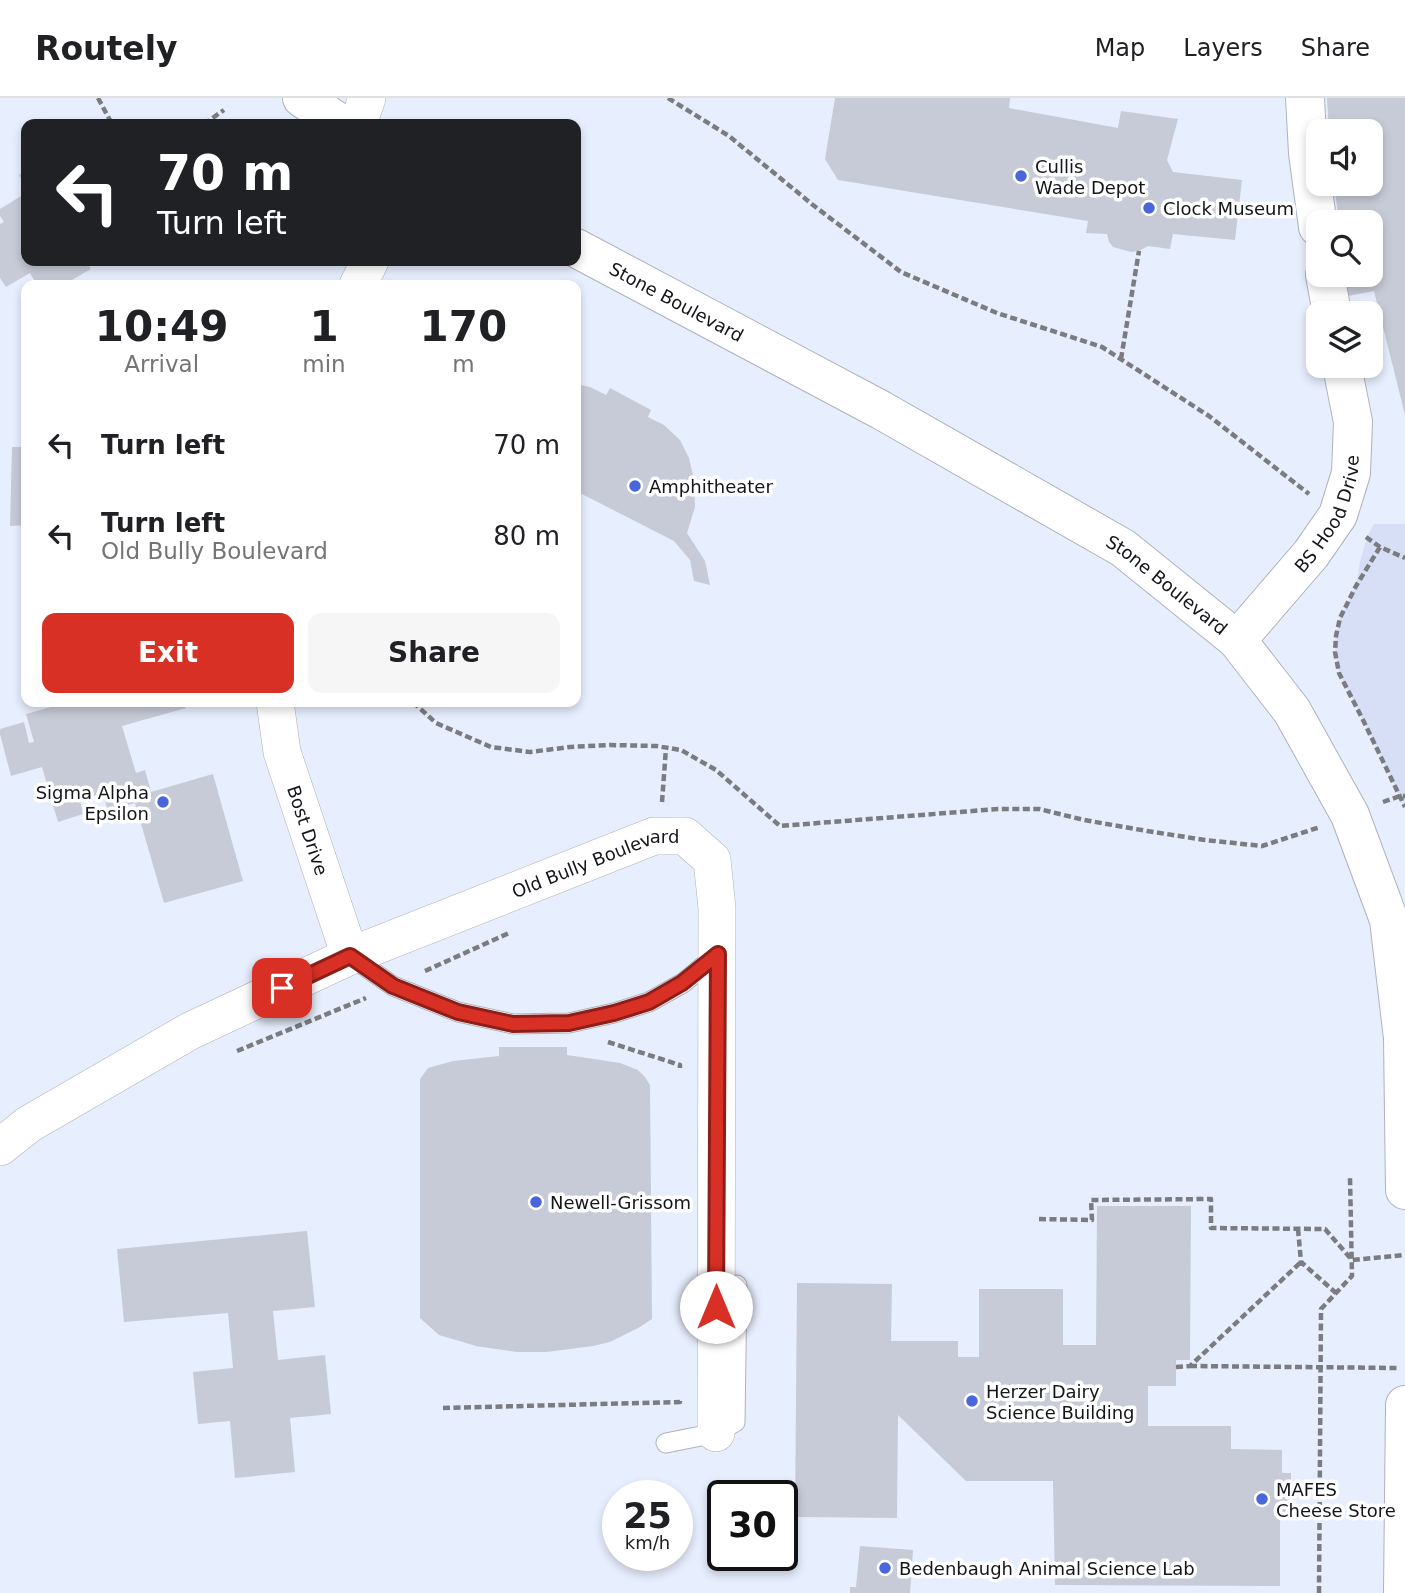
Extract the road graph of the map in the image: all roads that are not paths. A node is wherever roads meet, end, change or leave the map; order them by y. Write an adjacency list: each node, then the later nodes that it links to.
1 (302, 98): 4 (street)
2 (367, 98): 5 (street)
3 (1305, 98): 6 (street)
4 (334, 119)
5 (360, 119)
6 (1316, 210)
7 (581, 251): 9 (street, Stone Boulevard)
8 (1344, 378): 9 (street, BS Hood Drive)
9 (1237, 640): 14 (street, Stone Boulevard)
10 (276, 707): 12 (street, Bost Drive)
11 (718, 954): 12 (lane); 12 (street, Old Bully Boulevard); 18 (street, Old Bully Boulevard)
12 (350, 956): 13 (street, Old Bully Boulevard)
13 (0, 1147)
14 (1405, 1162): 15 (street, Stone Boulevard)
15 (1405, 1190)
16 (737, 1285): 18 (lane)
17 (1405, 1405): 20 (street)
18 (716, 1433): 19 (lane)
19 (666, 1443)
20 (1403, 1593)

